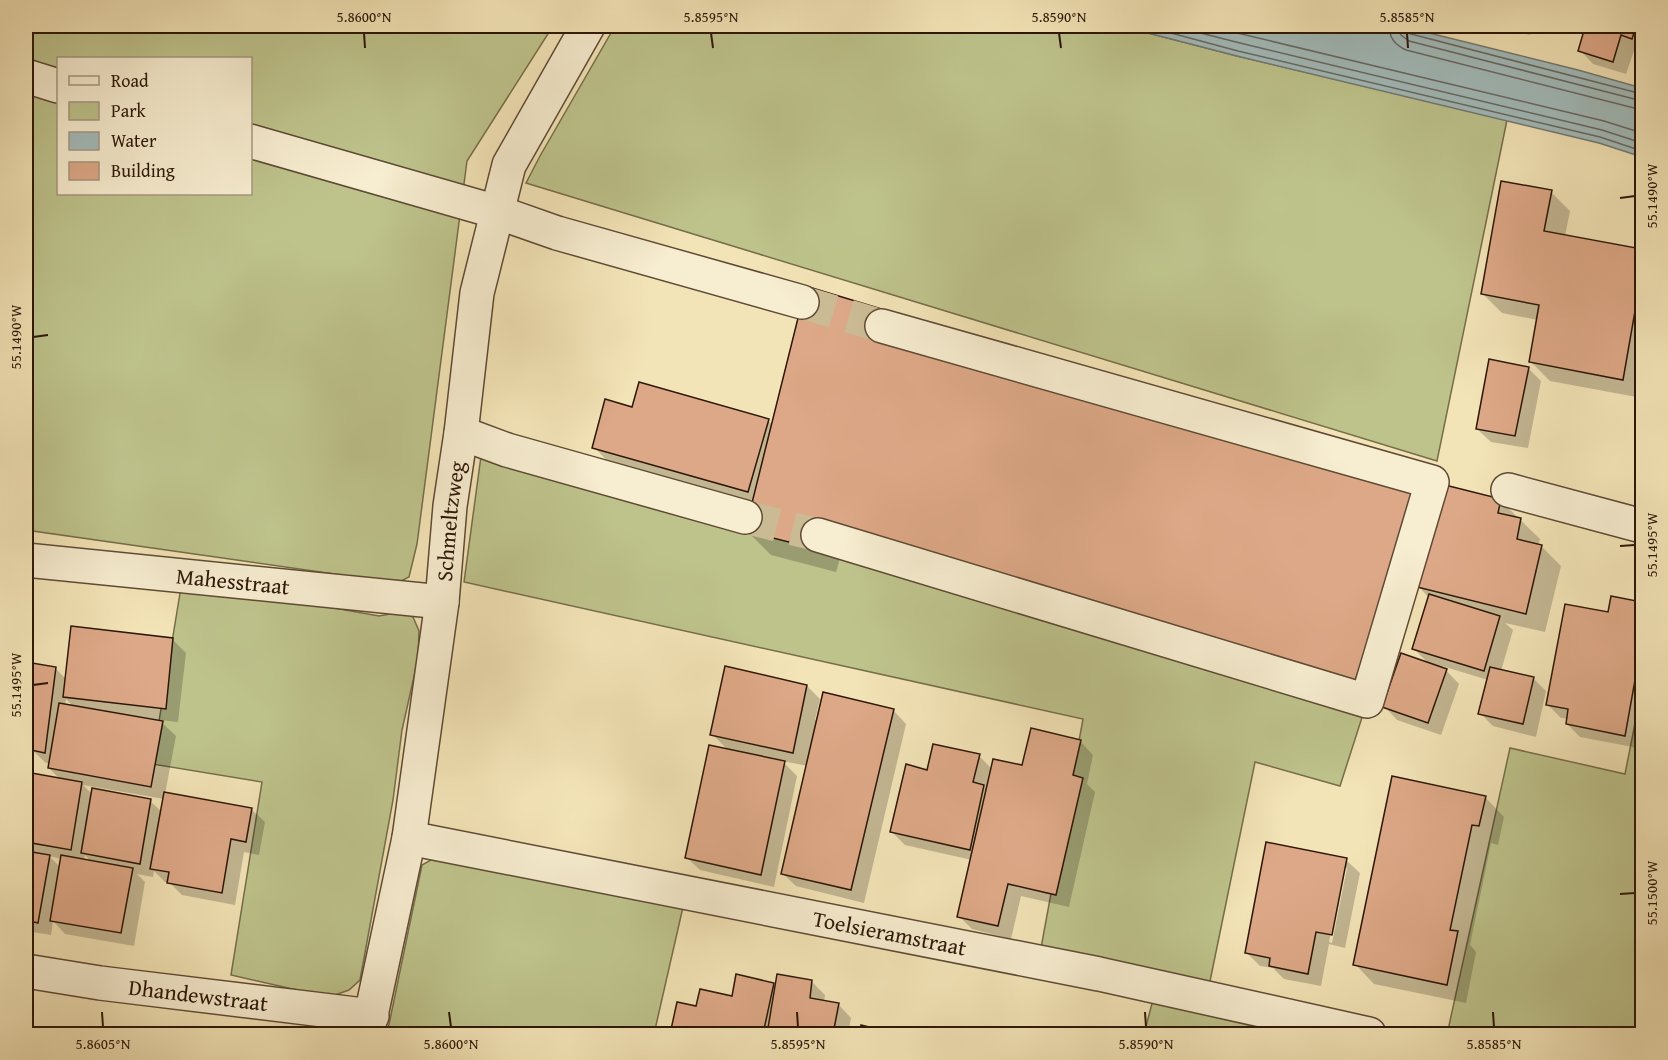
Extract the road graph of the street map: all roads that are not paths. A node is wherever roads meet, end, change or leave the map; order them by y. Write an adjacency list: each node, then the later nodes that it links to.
1 (588, 26): 5 (street, Schmeltzweg)
2 (26, 76): 3 (street)
3 (57, 86)
4 (252, 142): 5 (street)
5 (497, 212): 6 (street); 8 (street, Schmeltzweg)
6 (802, 302)
7 (882, 326): 12 (street)
8 (461, 433): 10 (street); 14 (street, Schmeltzweg)
9 (1508, 490): 11 (street)
10 (745, 517)
11 (1642, 526)
12 (818, 535)
13 (26, 560): 14 (street, Mahesstraat)
14 (442, 602): 15 (street, Schmeltzweg)
15 (409, 838): 17 (street, Schmeltzweg); 18 (street, Toelsieramstraat)
16 (26, 970): 17 (street, Dhandewstraat)
17 (370, 1025)
18 (1369, 1035)

